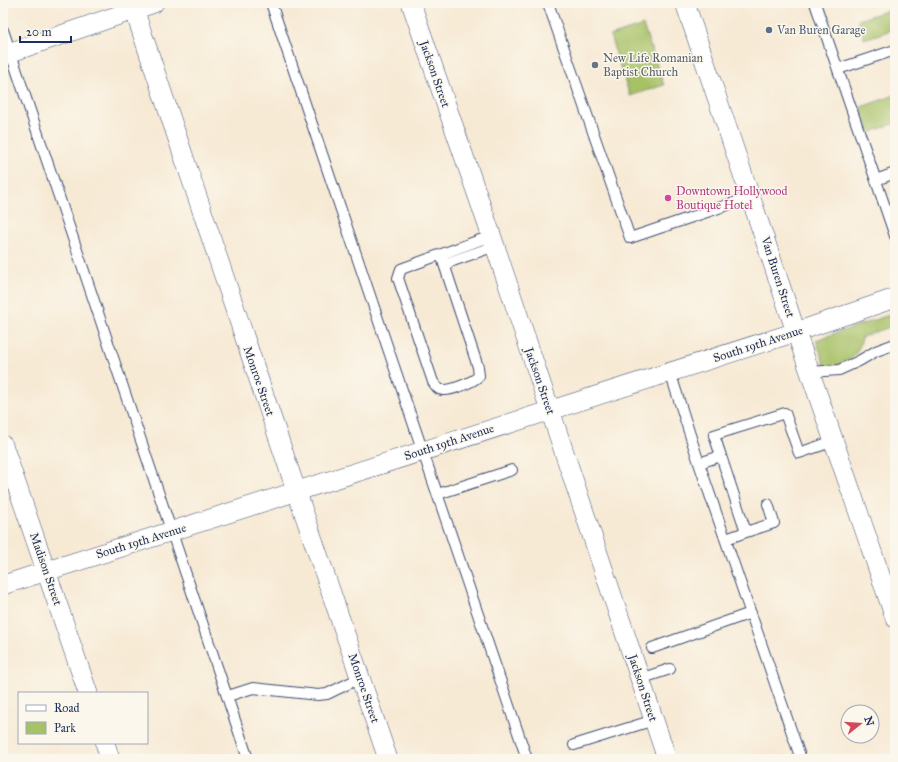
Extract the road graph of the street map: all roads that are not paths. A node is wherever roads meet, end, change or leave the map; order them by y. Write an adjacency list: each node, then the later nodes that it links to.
1 (154, 3): 7 (street)
2 (271, 3): 26 (lane)
3 (411, 3): 16 (street, Jackson Street)
4 (548, 3): 14 (lane)
5 (685, 3): 14 (street, Van Buren Street)
6 (815, 3): 11 (lane)
7 (134, 6): 10 (street); 30 (street, Monroe Street)
8 (3, 30): 10 (lane)
9 (895, 50): 11 (lane)
10 (7, 54): 33 (lane)
11 (838, 69): 13 (lane)
12 (895, 173): 13 (lane)
13 (876, 180): 15 (lane)
14 (752, 197): 19 (street, Van Buren Street)
15 (895, 236)
16 (493, 241): 17 (lane); 23 (street, Jackson Street)
17 (442, 260): 17 (lane)
18 (895, 298): 19 (street, South 19th Avenue)
19 (796, 332): 21 (street, South 19th Avenue); 22 (street, Van Buren Street)
20 (895, 344): 22 (lane)
21 (670, 372): 23 (street, South 19th Avenue); 28 (lane)
22 (810, 372): 24 (street, Van Buren Street)
23 (550, 410): 26 (street, South 19th Avenue); 45 (street, Jackson Street)
24 (834, 441): 27 (lane); 39 (street, Van Buren Street)
25 (3, 445): 36 (street, Madison Street)
26 (424, 451): 30 (street, South 19th Avenue); 31 (lane)
27 (721, 456): 28 (lane); 34 (lane)
28 (699, 463): 35 (lane)
29 (512, 470): 31 (lane)
30 (296, 490): 33 (street, South 19th Avenue); 44 (street, Monroe Street)
31 (438, 494): 54 (lane)
32 (768, 504): 34 (lane)
33 (172, 532): 36 (street, South 19th Avenue); 47 (lane)
34 (746, 532): 35 (lane)
35 (726, 539): 38 (lane)
36 (46, 571): 37 (street, South 19th Avenue); 46 (street, Madison Street)
37 (3, 585)
38 (751, 613): 40 (lane); 42 (lane)
39 (895, 618)
40 (761, 642): 41 (lane); 56 (lane)
41 (751, 645)
42 (652, 648)
43 (670, 669): 45 (lane)
44 (360, 678): 47 (lane); 53 (street, Monroe Street)
45 (640, 679): 48 (street, Jackson Street)
46 (88, 692)
47 (228, 696): 52 (lane)
48 (654, 720): 50 (lane); 55 (street, Jackson Street)
49 (105, 744): 51 (street)
50 (574, 745)
51 (110, 759)
52 (248, 759)
53 (388, 759)
54 (527, 759)
55 (667, 759)
56 (801, 759)

